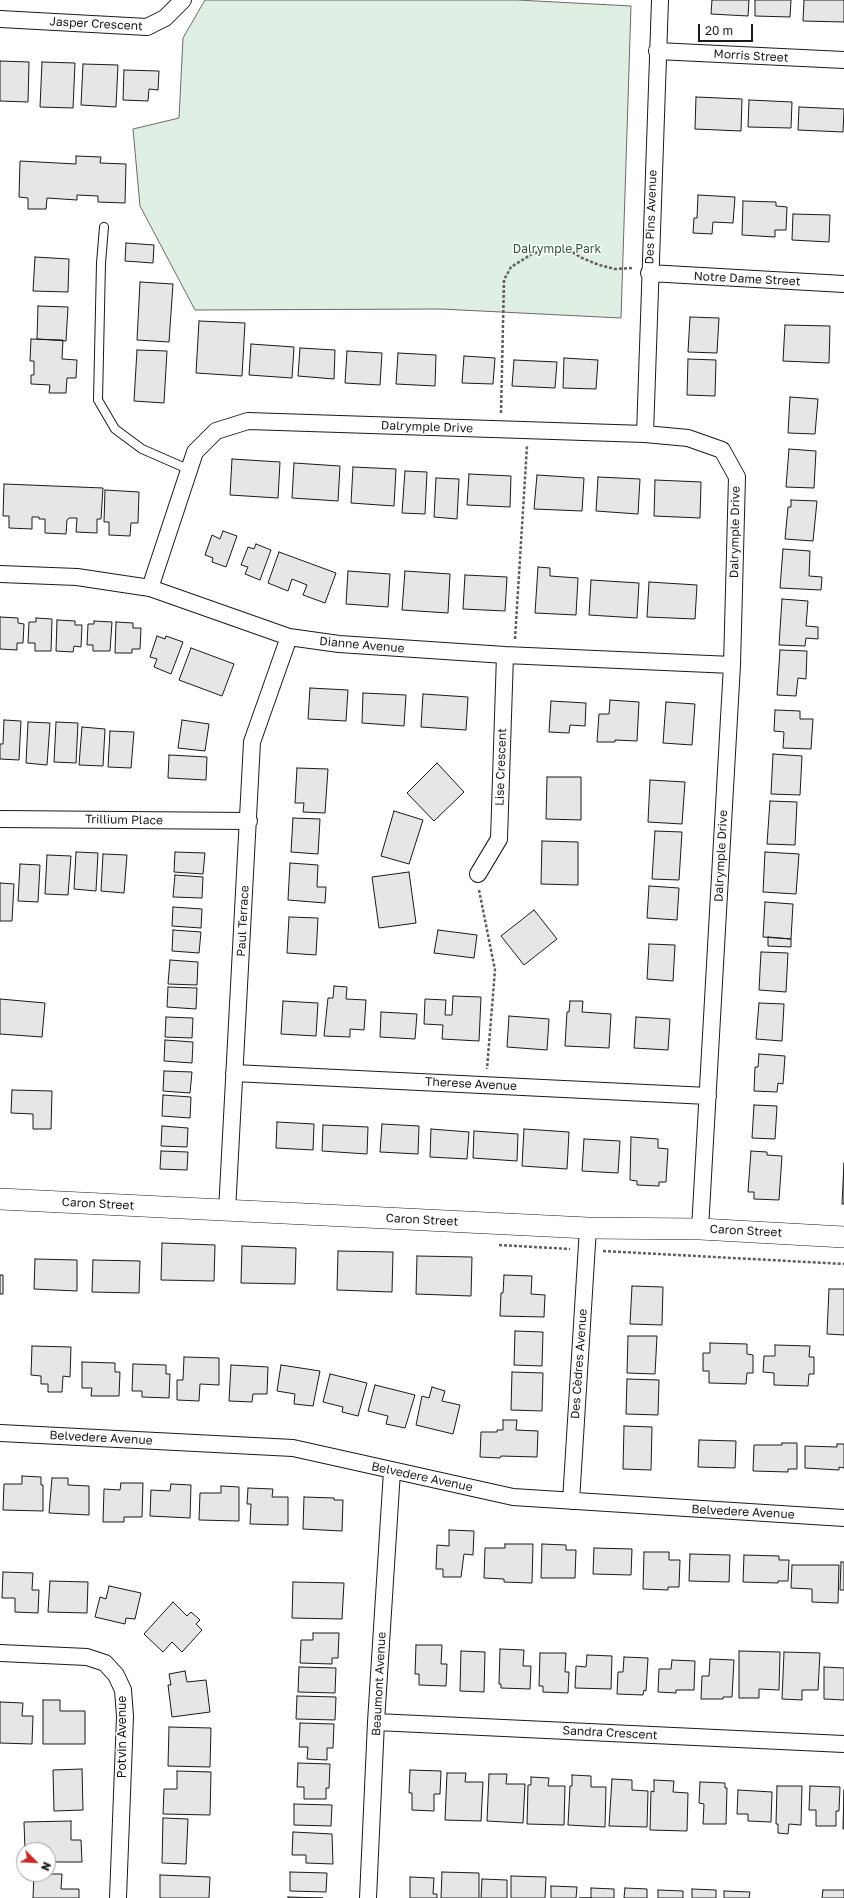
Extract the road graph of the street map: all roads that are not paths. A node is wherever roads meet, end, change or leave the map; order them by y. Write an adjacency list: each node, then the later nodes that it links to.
1 (182, 0): 3 (street, Jasper Crescent)
2 (660, 0): 4 (street, Des Pins Avenue)
3 (0, 19)
4 (657, 51): 5 (street, Morris Street); 7 (street, Des Pins Avenue)
5 (844, 60)
6 (104, 228): 10 (lane)
7 (650, 271): 8 (street, Notre Dame Street); 9 (street, Des Pins Avenue)
8 (844, 284)
9 (645, 434): 10 (street, Dalrymple Drive); 15 (street, Dalrymple Drive)
10 (190, 470): 12 (street, Dalrymple Drive)
11 (0, 574): 12 (street, Dianne Avenue)
12 (150, 588): 13 (street, Dianne Avenue)
13 (289, 638): 14 (street, Dianne Avenue); 17 (street, Paul Terrace)
14 (510, 655): 15 (street, Dianne Avenue); 18 (street, Lise Crescent)
15 (732, 665): 20 (street, Dalrymple Drive)
16 (0, 818): 17 (street, Trillium Place)
17 (249, 821): 19 (street, Paul Terrace)
18 (478, 874)
19 (234, 1073): 20 (street, Therese Avenue); 22 (street, Paul Terrace)
20 (708, 1096): 24 (street, Dalrymple Drive)
21 (0, 1199): 22 (street, Caron Street)
22 (227, 1211): 23 (street, Caron Street)
23 (588, 1228): 24 (street, Caron Street); 28 (street, Des Cèdres Avenue)
24 (700, 1229): 25 (street, Caron Street)
25 (844, 1237)
26 (0, 1433): 27 (street, Belvedere Avenue)
27 (392, 1470): 28 (street, Belvedere Avenue); 31 (street, Beaumont Avenue)
28 (571, 1501): 29 (street, Belvedere Avenue)
29 (844, 1518)
30 (0, 1653): 33 (street, Potvin Avenue)
31 (376, 1722): 32 (street, Sandra Crescent); 34 (street, Beaumont Avenue)
32 (844, 1744)
33 (118, 1898)
34 (368, 1898)

